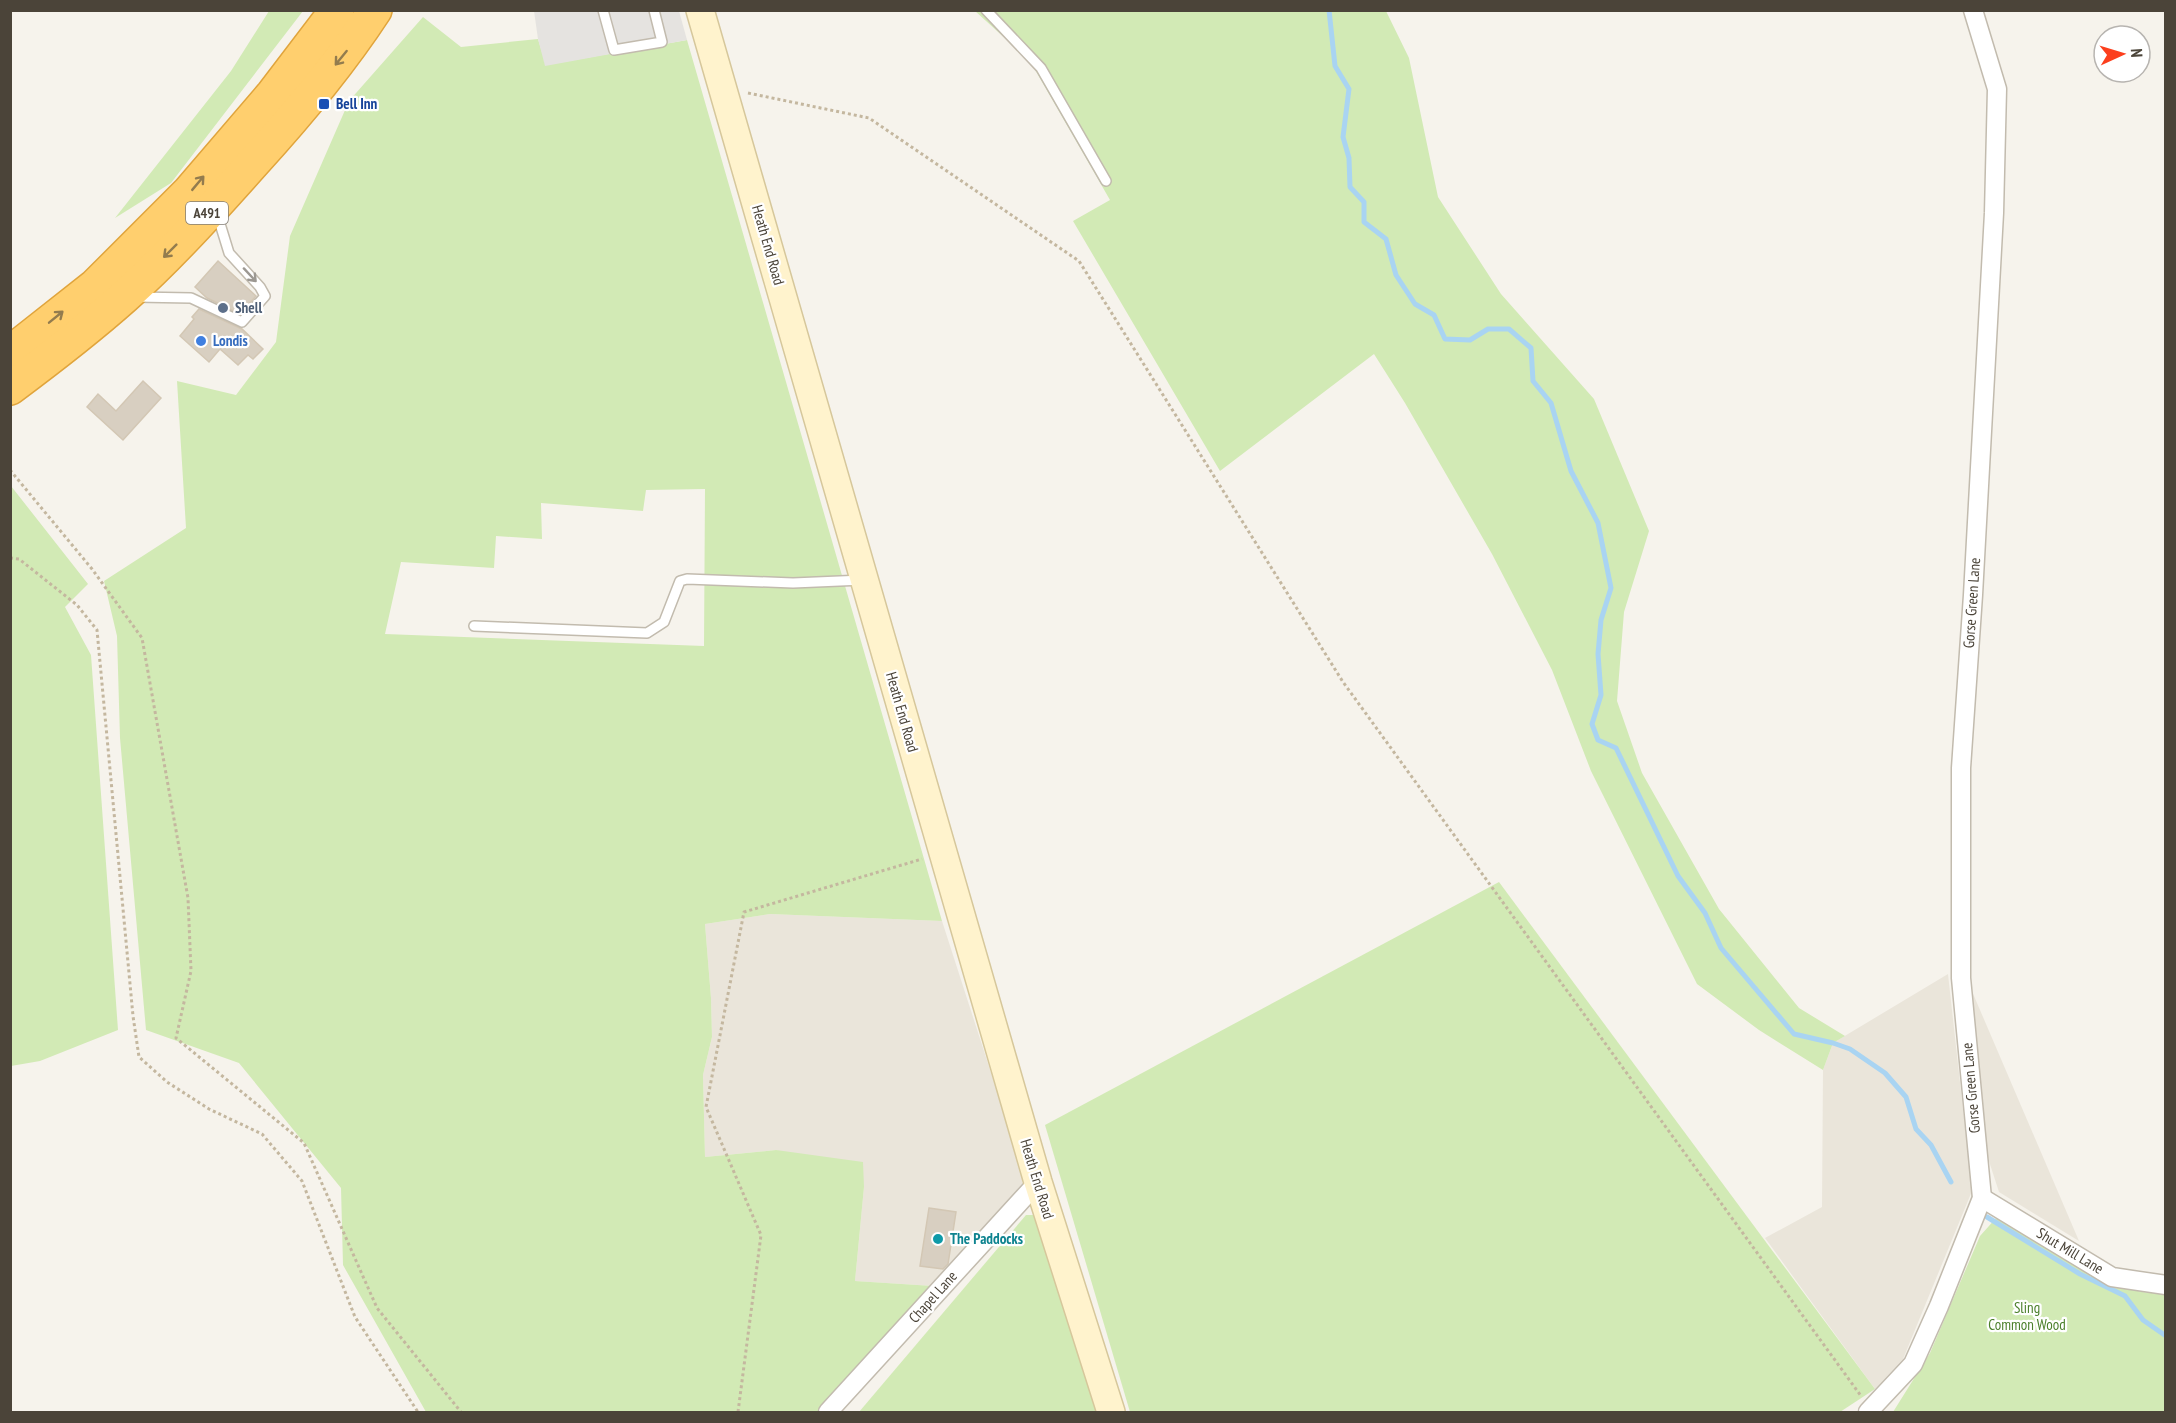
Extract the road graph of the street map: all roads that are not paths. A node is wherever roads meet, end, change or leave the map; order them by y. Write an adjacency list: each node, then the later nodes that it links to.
1 (337, 10): 11 (highway, A491, one-way to 1)
2 (375, 10): 9 (highway, A491, one-way to 9)
3 (603, 10): 4 (lane)
4 (654, 10)
5 (700, 10): 13 (street, Heath End Road)
6 (986, 10): 8 (lane)
7 (1973, 10): 16 (street, Gorse Green Lane)
8 (1106, 181)
9 (214, 206): 10 (highway, A491, one-way to 10); 10 (lane, one-way to 10)
10 (124, 297): 12 (highway, A491)
11 (10, 353)
12 (10, 388)
13 (865, 580): 14 (lane); 15 (street, Heath End Road)
14 (474, 626)
15 (1038, 1182): 19 (street, Chapel Lane); 20 (street, Heath End Road)
16 (1982, 1198): 17 (street, Shut Mill Lane); 18 (street)
17 (2166, 1285)
18 (1869, 1411)
19 (828, 1413)
20 (1111, 1413)

